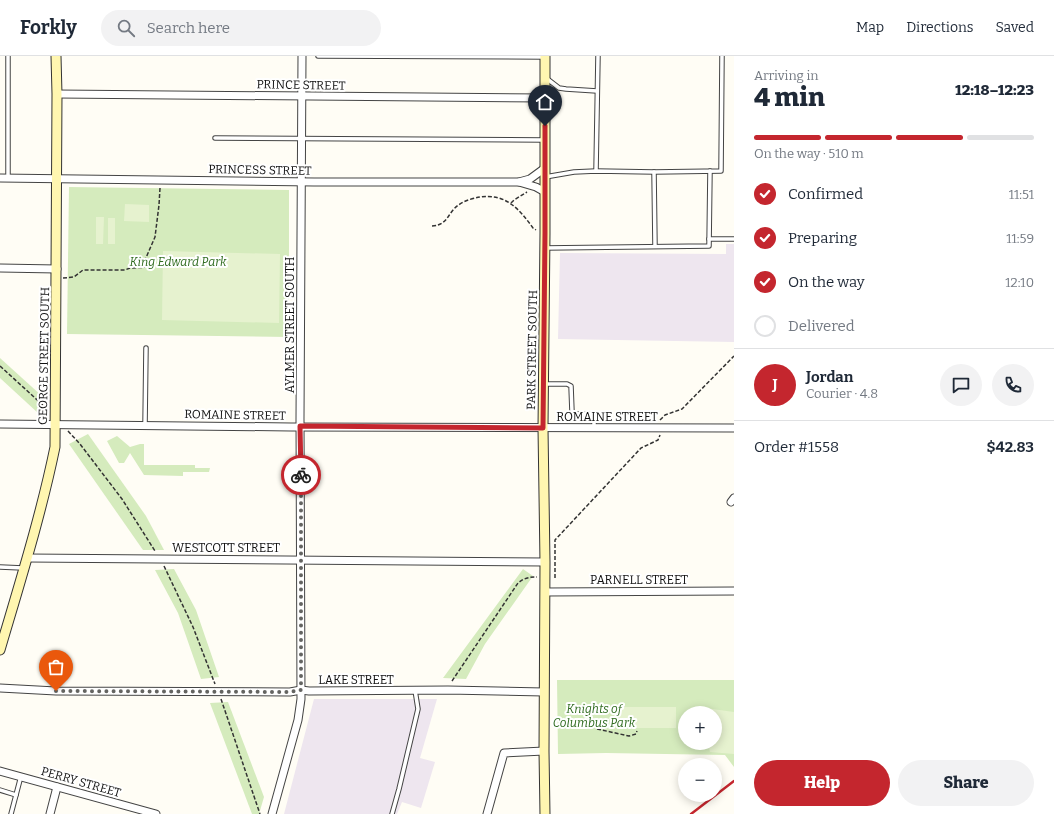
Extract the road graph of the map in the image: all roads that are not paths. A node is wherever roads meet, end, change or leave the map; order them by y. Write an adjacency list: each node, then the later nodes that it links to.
1 (8, 56): 21 (lane)
2 (56, 56): 10 (main road, GEORGE STREET SOUTH)
3 (302, 56): 11 (street, AYLMER STREET SOUTH)
4 (318, 56): 7 (lane)
5 (598, 56): 9 (lane)
6 (722, 56): 17 (lane)
7 (545, 57): 8 (main road, PARK STREET SOUTH)
8 (545, 78): 9 (lane); 12 (main road, PARK STREET SOUTH)
9 (597, 91): 16 (lane)
10 (57, 94): 11 (street, PRINCE STREET); 22 (main road, GEORGE STREET SOUTH)
11 (302, 96): 12 (street, PRINCE STREET); 14 (street, AYLMER STREET SOUTH)
12 (545, 98): 15 (main road, PARK STREET SOUTH)
13 (215, 138): 14 (lane)
14 (302, 138): 15 (lane); 23 (street, AYLMER STREET SOUTH)
15 (545, 140): 18 (main road, PARK STREET SOUTH)
16 (596, 171): 18 (lane); 19 (lane)
17 (710, 171): 19 (lane); 26 (lane)
18 (545, 172): 24 (street, PRINCESS STREET); 25 (main road, PARK STREET SOUTH)
19 (654, 172): 28 (lane)
20 (0, 178): 21 (street, PRINCESS STREET)
21 (8, 178): 22 (street, PRINCESS STREET)
22 (57, 179): 23 (street, PRINCESS STREET); 31 (main road, GEORGE STREET SOUTH)
23 (302, 182): 24 (street, PRINCESS STREET); 37 (street, AYLMER STREET SOUTH)
24 (519, 182): 25 (street, PRINCESS STREET)
25 (545, 192): 29 (main road, PARK STREET SOUTH)
26 (709, 239): 27 (lane); 28 (lane)
27 (734, 239)
28 (655, 246): 29 (lane)
29 (545, 248): 33 (main road, PARK STREET SOUTH)
30 (0, 268): 31 (street)
31 (57, 273): 35 (main road, GEORGE STREET SOUTH)
32 (146, 348): 36 (lane)
33 (544, 384): 38 (main road, PARK STREET SOUTH); 39 (lane)
34 (0, 424): 35 (street, ROMAINE STREET)
35 (55, 425): 36 (street, ROMAINE STREET); 41 (main road, GEORGE STREET SOUTH)
36 (146, 425): 37 (street, ROMAINE STREET)
37 (300, 426): 38 (street, ROMAINE STREET); 42 (street, AYLMER STREET SOUTH)
38 (543, 428): 39 (street, ROMAINE STREET); 43 (main road, PARK STREET SOUTH)
39 (594, 428): 40 (street, ROMAINE STREET)
40 (734, 428)
41 (27, 558): 42 (street, WESTCOTT STREET); 45 (main road, GEORGE STREET SOUTH)
42 (300, 560): 43 (street, WESTCOTT STREET); 50 (street, AYLMER STREET SOUTH)
43 (545, 562): 47 (main road, PARK STREET SOUTH)
44 (0, 567): 45 (lane)
45 (24, 568): 48 (main road, GEORGE STREET SOUTH)
46 (734, 591): 47 (street, PARNELL STREET)
47 (545, 592): 52 (main road, PARK STREET SOUTH)
48 (0, 650)
49 (0, 688): 50 (street, LAKE STREET)
50 (301, 690): 51 (street, LAKE STREET); 62 (street, AYLMER STREET SOUTH)
51 (415, 690): 52 (street, LAKE STREET); 63 (lane)
52 (544, 692): 53 (main road, PARK STREET SOUTH)
53 (544, 751): 64 (street); 65 (main road, PARK STREET SOUTH)
54 (0, 771): 55 (street, PERRY STREET)
55 (20, 776): 56 (street, PERRY STREET); 58 (lane)
56 (58, 787): 60 (street); 61 (street, PERRY STREET)
57 (0, 790): 58 (lane)
58 (16, 795): 59 (lane)
59 (11, 814)
60 (50, 814)
61 (156, 814)
62 (272, 814)
63 (392, 814)
64 (487, 814)
65 (545, 814)

